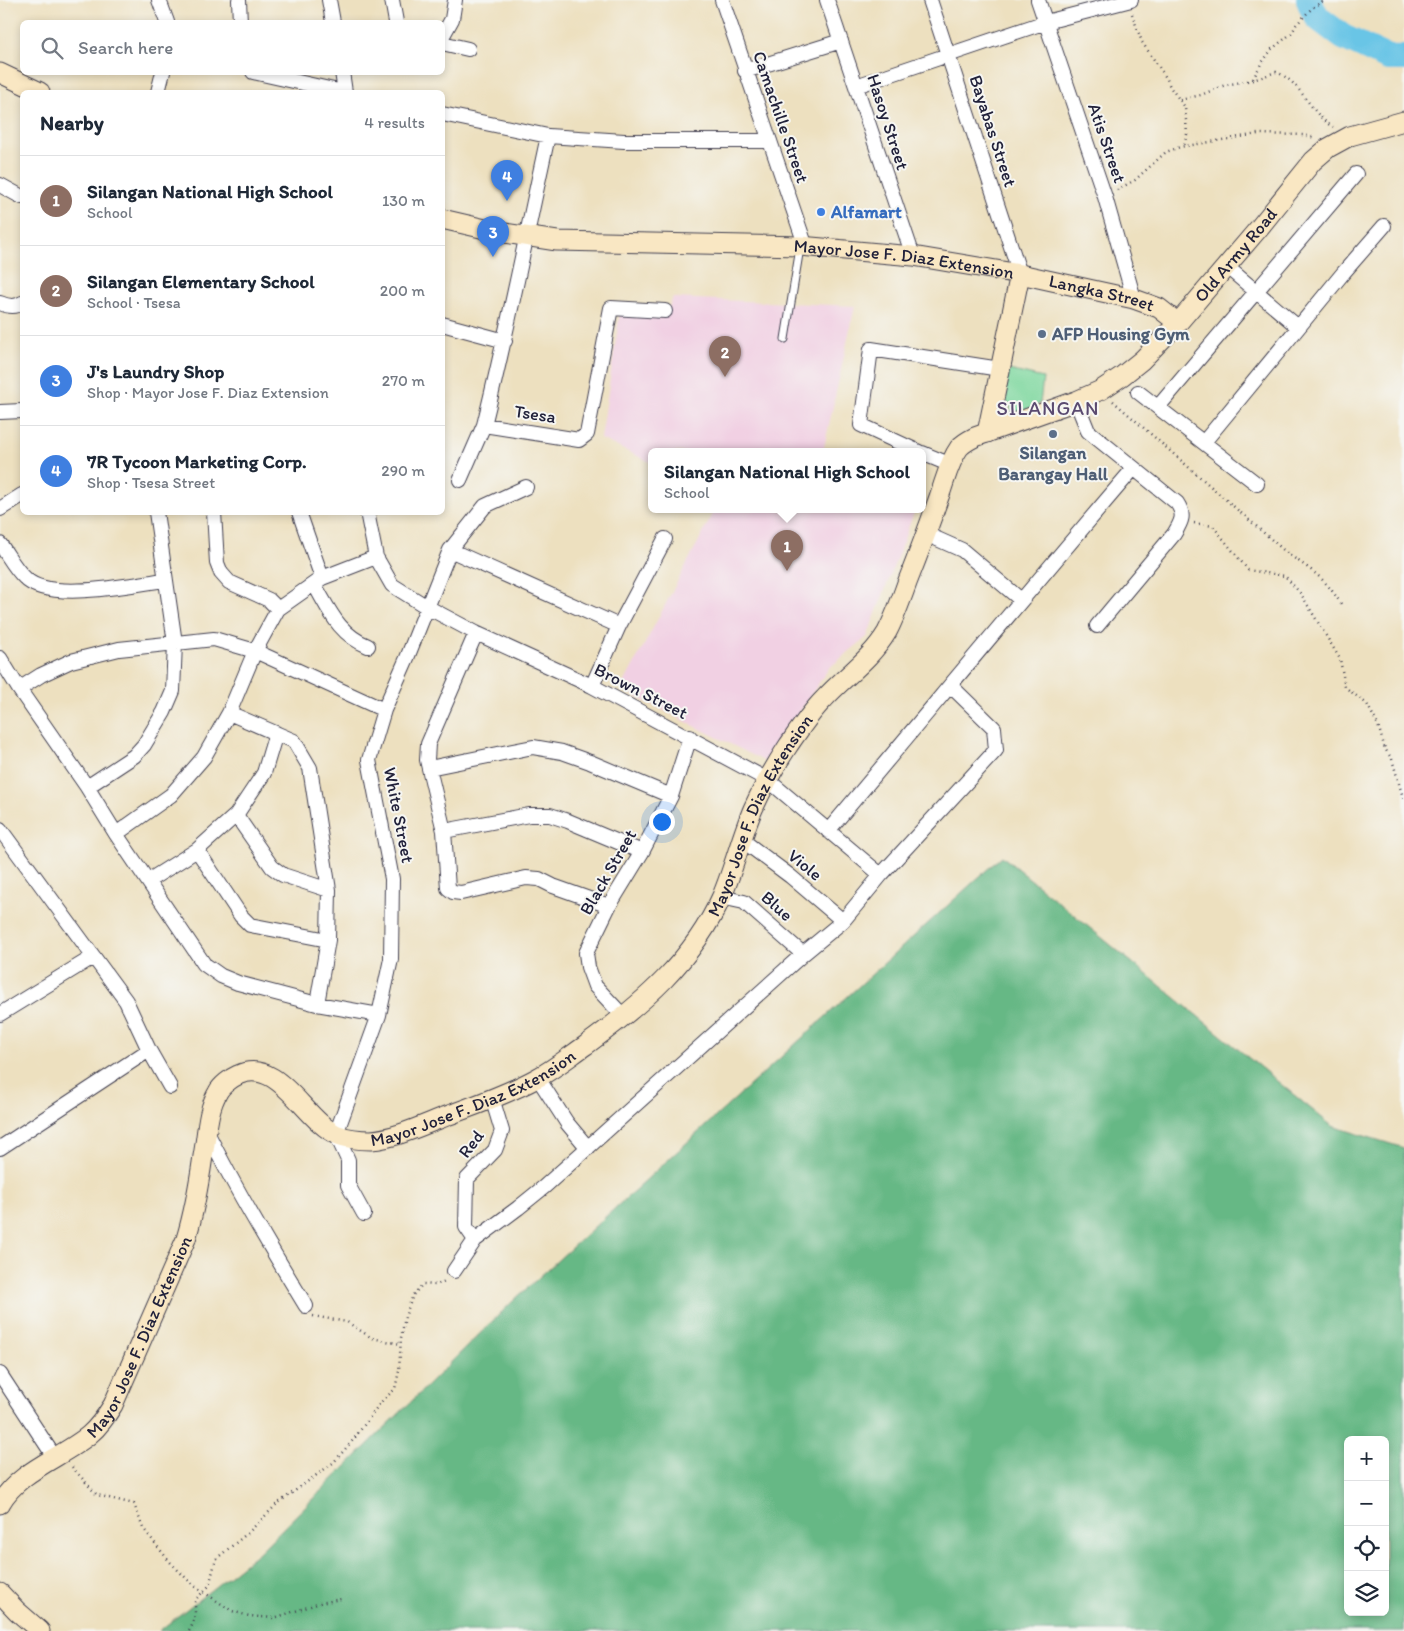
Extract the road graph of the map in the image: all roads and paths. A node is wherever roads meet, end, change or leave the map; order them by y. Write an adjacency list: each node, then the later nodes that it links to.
1 (159, 0): 12 (street)
2 (239, 0): 13 (street)
3 (329, 0): 14 (street)
4 (392, 0): 15 (street)
5 (455, 0): 17 (street)
6 (722, 0): 22 (street, Camachille Street)
7 (827, 0): 18 (street, Hasoy Street)
8 (930, 0): 21 (street, Bayabas Street)
9 (1038, 0): 16 (street, Atis Street)
10 (1130, 0): 16 (street); 33 (path)
11 (1324, 0): 27 (path)
12 (166, 20)
13 (240, 20)
14 (333, 20)
15 (396, 20)
16 (1046, 22): 21 (street); 44 (street, Atis Street)
17 (445, 32)
18 (841, 41): 22 (street); 28 (street, Hasoy Street)
19 (445, 44): 20 (street)
20 (468, 49)
21 (948, 55): 28 (street); 51 (street, Bayabas Street)
22 (745, 70): 38 (street, Camachille Street)
23 (0, 73): 29 (street)
24 (162, 75): 30 (street)
25 (267, 75): 31 (street)
26 (342, 75): 32 (street)
27 (1253, 80): 33 (path); 37 (path)
28 (856, 86): 49 (street, Hasoy Street)
29 (36, 90)
30 (158, 90)
31 (335, 90)
32 (344, 90)
33 (1180, 100): 39 (path)
34 (445, 115): 36 (street)
35 (1404, 121): 37 (street, Old Army Road)
36 (548, 136): 38 (street); 47 (street, Tsesa)
37 (1350, 136): 40 (street, Old Army Road)
38 (770, 141): 48 (street, Camachille Street)
39 (1184, 146): 40 (path); 44 (path)
40 (1328, 148): 50 (street, Old Army Road)
41 (1356, 174): 52 (street)
42 (0, 185): 43 (street)
43 (20, 196)
44 (1105, 197): 53 (street, Atis Street)
45 (445, 220): 47 (street, Mayor Jose F. Diaz Extension)
46 (1384, 226): 59 (street)
47 (526, 237): 48 (street, Mayor Jose F. Diaz Extension); 61 (street, Tsesa)
48 (803, 247): 49 (street, Mayor Jose F. Diaz Extension); 60 (lane)
49 (913, 256): 51 (street, Mayor Jose F. Diaz Extension)
50 (1226, 266): 52 (street); 57 (street, Old Army Road)
51 (1020, 274): 53 (street, Langka Street); 62 (street, Mayor Jose F. Diaz Extension)
52 (1257, 292): 59 (street); 66 (street)
53 (1134, 299): 57 (street, Langka Street)
54 (0, 303): 55 (street)
55 (20, 304)
56 (666, 312): 69 (street, Tsesa)
57 (1178, 323): 63 (street, Old Army Road)
58 (445, 325): 61 (street)
59 (1298, 327): 71 (street)
60 (785, 339)
61 (505, 341): 69 (street, Tsesa)
62 (1000, 369): 70 (street, Mayor Jose F. Diaz Extension); 72 (street)
63 (1101, 390): 65 (street, Old Army Road); 94 (path)
64 (1138, 392): 66 (street)
65 (1076, 401): 70 (street, Old Army Road); 75 (street)
66 (1158, 407): 71 (street)
67 (20, 411): 68 (street)
68 (0, 412)
69 (484, 425): 76 (street)
70 (987, 433): 74 (street, Mayor Jose F. Diaz Extension)
71 (1204, 442): 77 (street)
72 (910, 448)
73 (926, 455): 74 (street)
74 (951, 465): 86 (street, Mayor Jose F. Diaz Extension)
75 (1133, 469): 85 (street); 93 (street)
76 (460, 480)
77 (1257, 484)
78 (526, 487): 89 (street, White Street)
79 (20, 496): 80 (street)
80 (0, 510)
81 (156, 515): 91 (street)
82 (214, 515): 96 (street)
83 (299, 515): 92 (street)
84 (368, 515): 90 (street, Brown Street)
85 (1182, 521): 98 (street); 115 (path)
86 (926, 534): 93 (street); 112 (street, Mayor Jose F. Diaz Extension)
87 (665, 539): 97 (street)
88 (0, 544): 91 (street)
89 (450, 550): 95 (street, White Street); 97 (street)
90 (376, 557): 92 (street); 95 (street, Brown Street)
91 (165, 580): 100 (street)
92 (318, 581): 96 (street); 101 (street)
93 (1021, 600): 105 (street)
94 (1341, 604)
95 (428, 607): 99 (street, Brown Street); 107 (street, White Street)
96 (278, 609): 102 (street)
97 (619, 626): 104 (street)
98 (1097, 626)
99 (476, 633): 104 (street, Brown Street); 111 (street)
100 (175, 643): 102 (street); 106 (street); 113 (street)
101 (368, 646)
102 (255, 651): 107 (street); 108 (street)
103 (0, 658): 106 (street)
104 (592, 686): 110 (street, Brown Street)
105 (950, 686): 119 (street); 124 (street)
106 (19, 688): 113 (street)
107 (384, 710): 135 (street, White Street)
108 (229, 713): 109 (street); 120 (street)
109 (276, 733): 116 (street); 126 (street)
110 (690, 737): 112 (street, Brown Street); 114 (street, Black Street)
111 (429, 768): 114 (street); 118 (street)
112 (768, 780): 119 (street, Brown Street); 121 (street, Mayor Jose F. Diaz Extension)
113 (87, 787): 120 (street)
114 (671, 796): 123 (street, Black Street)
115 (1404, 801)
116 (236, 815): 122 (street); 126 (street)
117 (0, 829): 132 (street)
118 (444, 831): 123 (street); 128 (street)
119 (828, 831): 124 (street, Brown Street)
120 (116, 834): 125 (street)
121 (742, 840): 127 (street, Mayor Jose F. Diaz Extension); 129 (street, Viole)
122 (197, 850): 125 (street); 130 (street)
123 (642, 852): 128 (street, Black Street)
124 (881, 876): 129 (street)
125 (148, 882): 133 (street)
126 (329, 890): 130 (street)
127 (721, 897): 131 (street, Blue); 136 (street, Mayor Jose F. Diaz Extension)
128 (609, 906): 136 (street, Black Street)
129 (844, 921): 131 (street)
130 (328, 940): 133 (street)
131 (803, 954): 144 (street)
132 (93, 957): 134 (street); 137 (street)
133 (317, 1004): 135 (street)
134 (0, 1014)
135 (379, 1015): 142 (street, White Street)
136 (624, 1017): 138 (street, Mayor Jose F. Diaz Extension)
137 (149, 1050): 139 (street); 143 (street)
138 (538, 1078): 140 (street, Mayor Jose F. Diaz Extension); 144 (street)
139 (170, 1087)
140 (492, 1098): 142 (street, Mayor Jose F. Diaz Extension); 146 (street, Red)
141 (207, 1132): 142 (street, Mayor Jose F. Diaz Extension); 148 (street); 151 (street, Mayor Jose F. Diaz Extension)
142 (336, 1134): 145 (street)
143 (0, 1148)
144 (588, 1148): 146 (street)
145 (364, 1214)
146 (475, 1240): 147 (street)
147 (454, 1271): 149 (path)
148 (306, 1306): 149 (path)
149 (401, 1344): 153 (path)
150 (0, 1374): 151 (street)
151 (55, 1458): 152 (street, Mayor Jose F. Diaz Extension); 153 (path)
152 (0, 1504)
153 (204, 1592): 155 (path); 157 (path)
154 (0, 1593): 156 (street)
155 (341, 1600)
156 (40, 1631)
157 (189, 1631)

